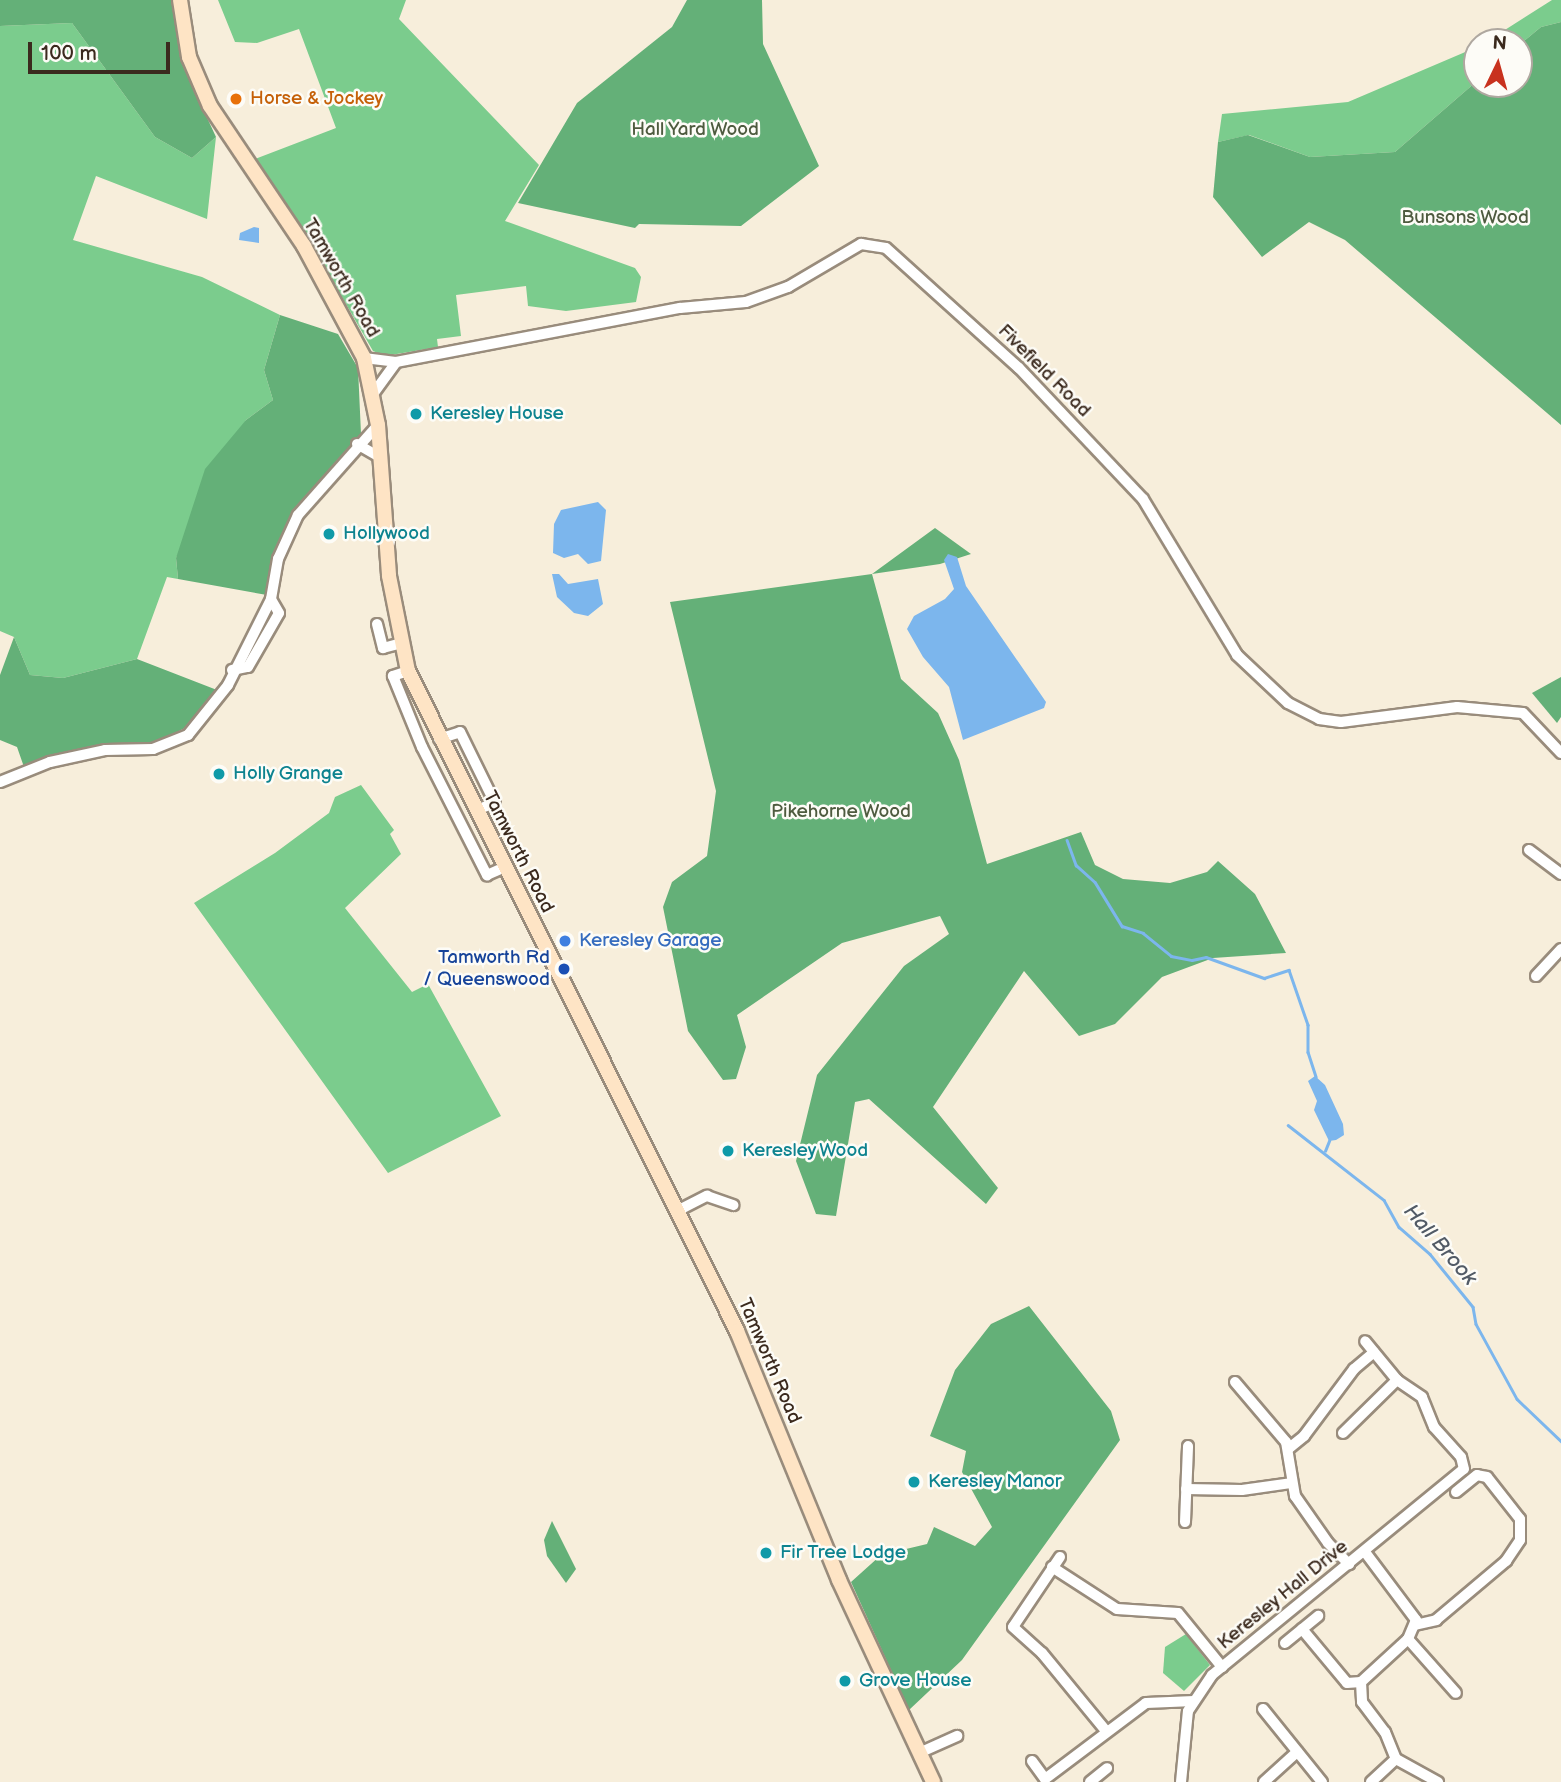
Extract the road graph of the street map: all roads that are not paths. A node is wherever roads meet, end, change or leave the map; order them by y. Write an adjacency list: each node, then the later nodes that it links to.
1 (180, 0): 2 (main road, Tamworth Road)
2 (364, 358): 3 (street, Fivefield Road); 4 (main road, Tamworth Road)
3 (396, 362): 4 (street); 12 (street, Fivefield Road)
4 (373, 394): 5 (main road, Tamworth Road)
5 (378, 425): 6 (street); 7 (main road, Tamworth Road)
6 (357, 444): 7 (street); 13 (street)
7 (381, 458): 9 (main road, Tamworth Road)
8 (377, 624): 9 (street)
9 (402, 643): 10 (main road, Tamworth Road)
10 (408, 671): 11 (main road, Tamworth Road); 16 (street)
11 (439, 739): 14 (main road, Tamworth Road); 14 (street)
12 (1561, 752)
13 (0, 782)
14 (476, 810): 16 (main road, Tamworth Road)
15 (1529, 850): 17 (street)
16 (503, 868): 21 (main road, Tamworth Road)
17 (1561, 874)
18 (1561, 949): 19 (street)
19 (1536, 976)
20 (733, 1205): 21 (street)
21 (677, 1211): 50 (main road, Tamworth Road)
22 (1365, 1341): 23 (street)
23 (1374, 1352): 24 (street); 28 (street)
24 (1397, 1380): 26 (street); 33 (street, Keresley Hall Drive)
25 (1235, 1382): 28 (street)
26 (1343, 1433)
27 (1188, 1446): 30 (street)
28 (1288, 1449): 29 (street)
29 (1291, 1483): 30 (street); 35 (street)
30 (1186, 1489): 32 (street)
31 (1456, 1492): 38 (street)
32 (1185, 1522)
33 (1365, 1552): 35 (street, Keresley Hall Drive); 38 (street)
34 (1060, 1557): 36 (street)
35 (1349, 1564): 42 (street, Keresley Hall Drive)
36 (1052, 1567): 42 (street); 47 (street)
37 (1318, 1616): 39 (street)
38 (1415, 1625): 40 (street)
39 (1302, 1629): 41 (street); 43 (street)
40 (1408, 1639): 43 (street); 44 (street)
41 (1285, 1643)
42 (1222, 1667): 45 (street, Keresley Hall Drive)
43 (1361, 1682): 51 (street)
44 (1456, 1693)
45 (1194, 1701): 47 (street); 56 (street, Keresley Hall Drive)
46 (1263, 1709): 49 (street)
47 (1106, 1731): 52 (street)
48 (957, 1736): 50 (street)
49 (1297, 1752): 57 (street); 58 (street)
50 (919, 1753): 54 (main road, Tamworth Road)
51 (1396, 1759): 59 (street); 60 (street)
52 (1032, 1761)
53 (1107, 1768): 55 (street)
54 (933, 1782)
55 (1090, 1782)
56 (1181, 1782)
57 (1264, 1782)
58 (1322, 1782)
59 (1371, 1782)
60 (1438, 1782)

